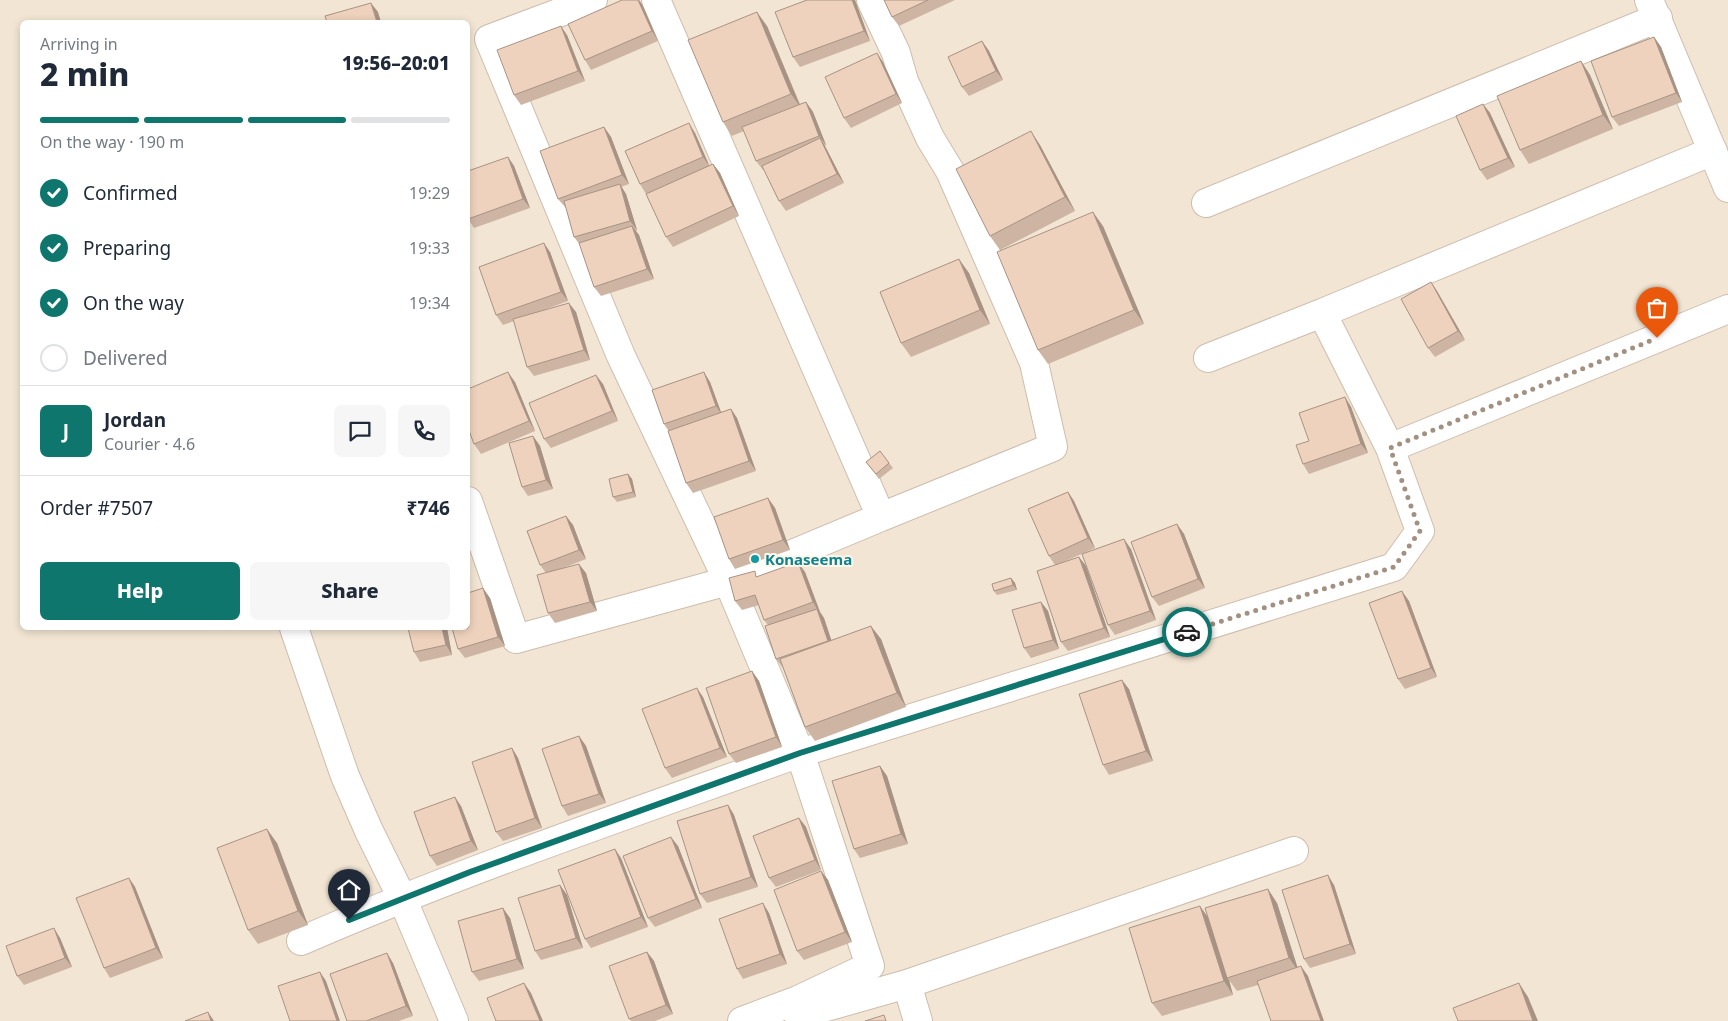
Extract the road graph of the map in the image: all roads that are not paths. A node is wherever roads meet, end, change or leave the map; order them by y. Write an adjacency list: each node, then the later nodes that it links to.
1 (593, 0): 5 (street)
2 (656, 0): 14 (street)
3 (871, 0): 14 (street)
4 (1653, 9): 6 (street); 8 (street)
5 (478, 42): 15 (street)
6 (1713, 151): 7 (street); 10 (street)
7 (1728, 188)
8 (1206, 203)
9 (1728, 309): 12 (street)
10 (1322, 313): 11 (street); 12 (street)
11 (1208, 358)
12 (1390, 448): 17 (street)
13 (470, 507): 15 (street)
14 (881, 517): 15 (street)
15 (728, 581): 17 (street)
16 (295, 630): 19 (street)
17 (800, 753): 19 (street); 23 (street)
18 (1294, 851): 21 (street)
19 (402, 898): 20 (street); 22 (street)
20 (301, 941)
21 (906, 984): 24 (street); 25 (street)
22 (454, 1021)
23 (742, 1021)
24 (777, 1021)
25 (918, 1021)

